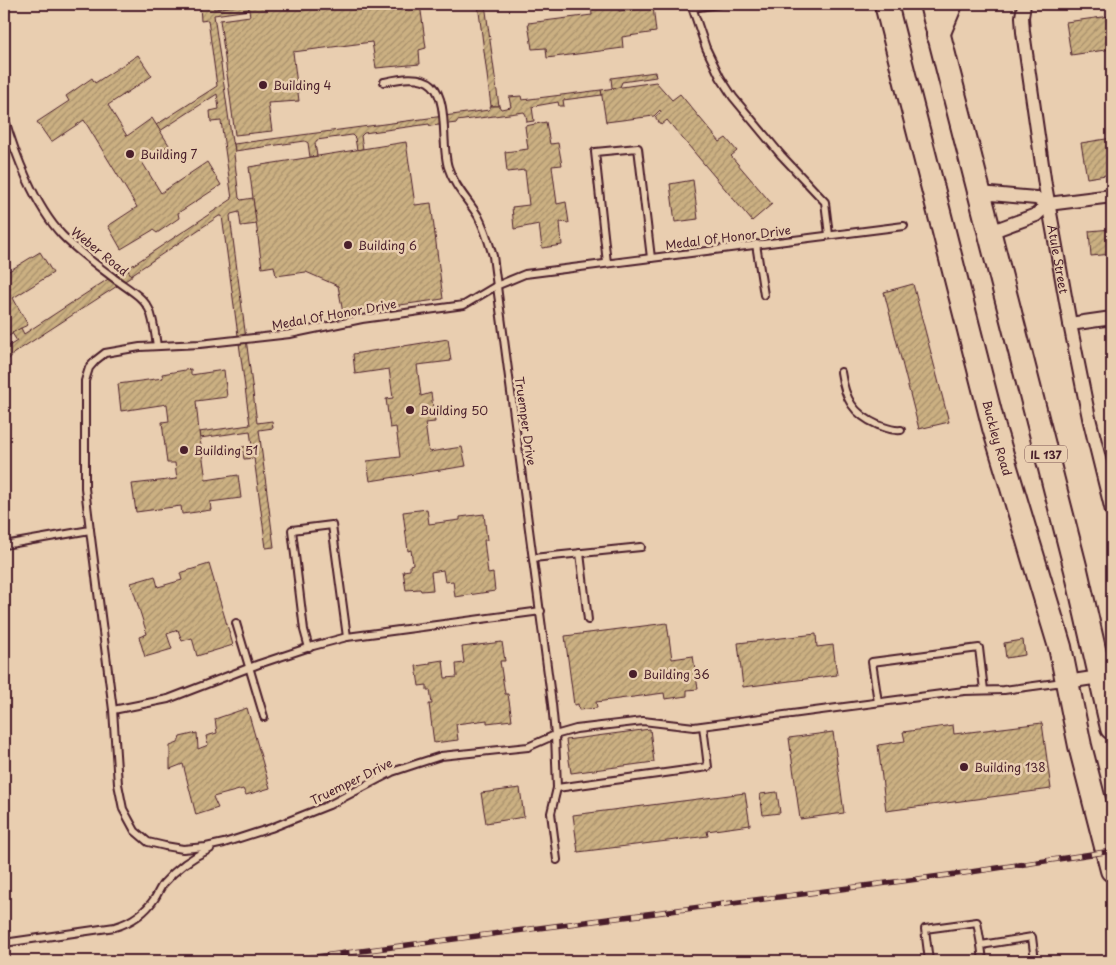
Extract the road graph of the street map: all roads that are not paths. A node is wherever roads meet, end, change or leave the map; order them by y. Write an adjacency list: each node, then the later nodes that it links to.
1 (719, 4): 6 (lane)
2 (886, 4): 39 (highway, Buckley Road)
3 (931, 4): 7 (highway, IL 137)
4 (951, 4): 7 (highway)
5 (1024, 4): 12 (street, Atule Street)
6 (691, 6): 15 (lane)
7 (938, 35): 10 (highway, IL 137)
8 (384, 82): 19 (lane, Truemper Drive)
9 (4, 116): 23 (lane, Weber Road)
10 (980, 193): 12 (street); 14 (highway, IL 137)
11 (1112, 196): 12 (street)
12 (1048, 204): 14 (street); 22 (street, Atule Street)
13 (904, 226): 15 (lane, Medal Of Honor Drive)
14 (990, 232): 38 (highway, IL 137)
15 (829, 236): 16 (lane, Medal Of Honor Drive)
16 (756, 244): 17 (lane, Medal Of Honor Drive); 20 (lane)
17 (651, 258): 18 (lane, Medal Of Honor Drive); 18 (lane)
18 (607, 263): 19 (lane, Medal Of Honor Drive)
19 (496, 286): 23 (lane, Medal Of Honor Drive); 31 (lane, Truemper Drive)
20 (764, 295)
21 (1112, 318): 22 (street)
22 (1070, 324): 26 (street, Atule Street)
23 (157, 346): 27 (lane, Medal Of Honor Drive)
24 (841, 372): 25 (lane)
25 (901, 430)
26 (1112, 511)
27 (90, 530): 28 (lane); 42 (lane, Truemper Drive)
28 (4, 545)
29 (640, 547): 30 (lane)
30 (580, 553): 31 (lane); 33 (lane)
31 (533, 558): 32 (lane, Truemper Drive)
32 (541, 611): 35 (lane); 46 (lane, Truemper Drive)
33 (588, 620)
34 (236, 623): 37 (lane)
35 (347, 637): 36 (lane); 36 (lane)
36 (309, 648): 37 (lane)
37 (250, 668): 42 (lane); 43 (lane)
38 (1106, 676): 39 (street); 45 (highway, IL 137)
39 (1067, 682): 40 (lane); 50 (highway, Buckley Road)
40 (984, 690): 41 (lane); 41 (lane)
41 (878, 702): 44 (lane)
42 (114, 710): 48 (lane, Truemper Drive)
43 (264, 717)
44 (703, 726): 46 (lane); 47 (lane)
45 (1112, 728)
46 (555, 735): 47 (lane); 48 (lane, Truemper Drive)
47 (557, 788): 49 (lane)
48 (224, 843): 51 (lane)
49 (557, 860)
50 (1112, 870)
51 (4, 943)
52 (981, 945): 53 (lane); 54 (lane); 55 (lane)
53 (929, 961)
54 (983, 961)
55 (1035, 961)

